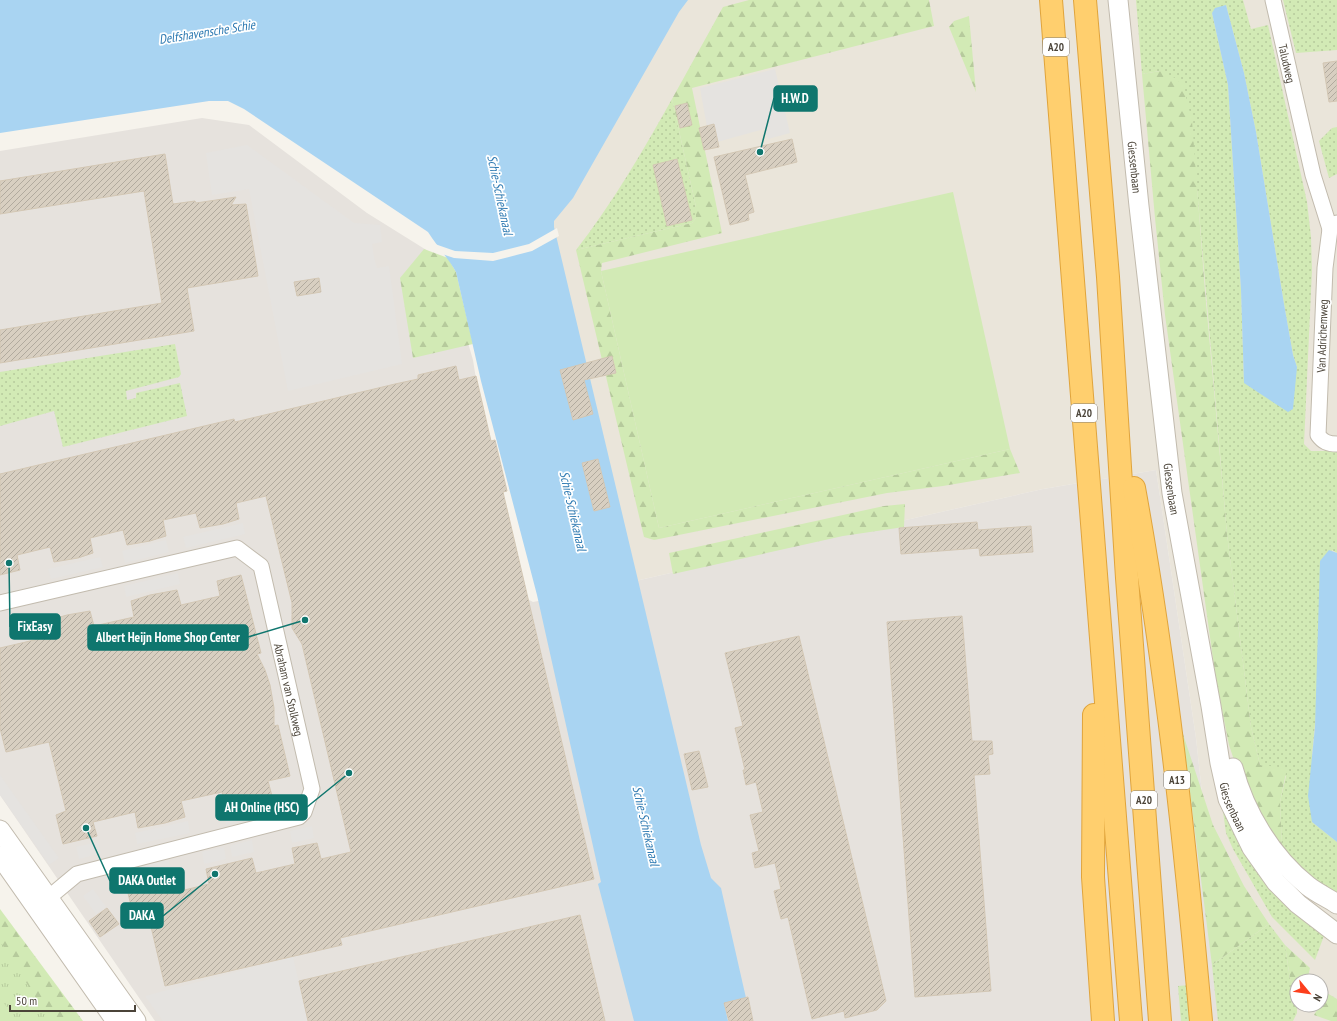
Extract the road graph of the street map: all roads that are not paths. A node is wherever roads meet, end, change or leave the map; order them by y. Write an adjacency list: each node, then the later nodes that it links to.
1 (1051, 0): 11 (highway, A20)
2 (1085, 0): 9 (highway, A20)
3 (1118, 0): 6 (street, Giessenbaan)
4 (1126, 0): 6 (street, Giessenbaan)
5 (1273, 0): 7 (street, Taludweg)
6 (1130, 88): 16 (street, Giessenbaan); 17 (street, Giessenbaan)
7 (1303, 126): 8 (street, Van Adrichemweg)
8 (1333, 226): 10 (street, Van Adrichemweg)
9 (1116, 389): 22 (highway, A20); 23 (highway, A13)
10 (1330, 443)
11 (1096, 576): 20 (highway, A20); 21 (highway, A20)
12 (0, 603): 15 (street, Abraham van Stolkweg)
13 (0, 830): 15 (street)
14 (0, 856): 15 (street)
15 (43, 903): 18 (street); 19 (street)
16 (1337, 904)
17 (1337, 934)
18 (116, 1021)
19 (136, 1021)
20 (1103, 1021)
21 (1130, 1021)
22 (1160, 1021)
23 (1201, 1021)

